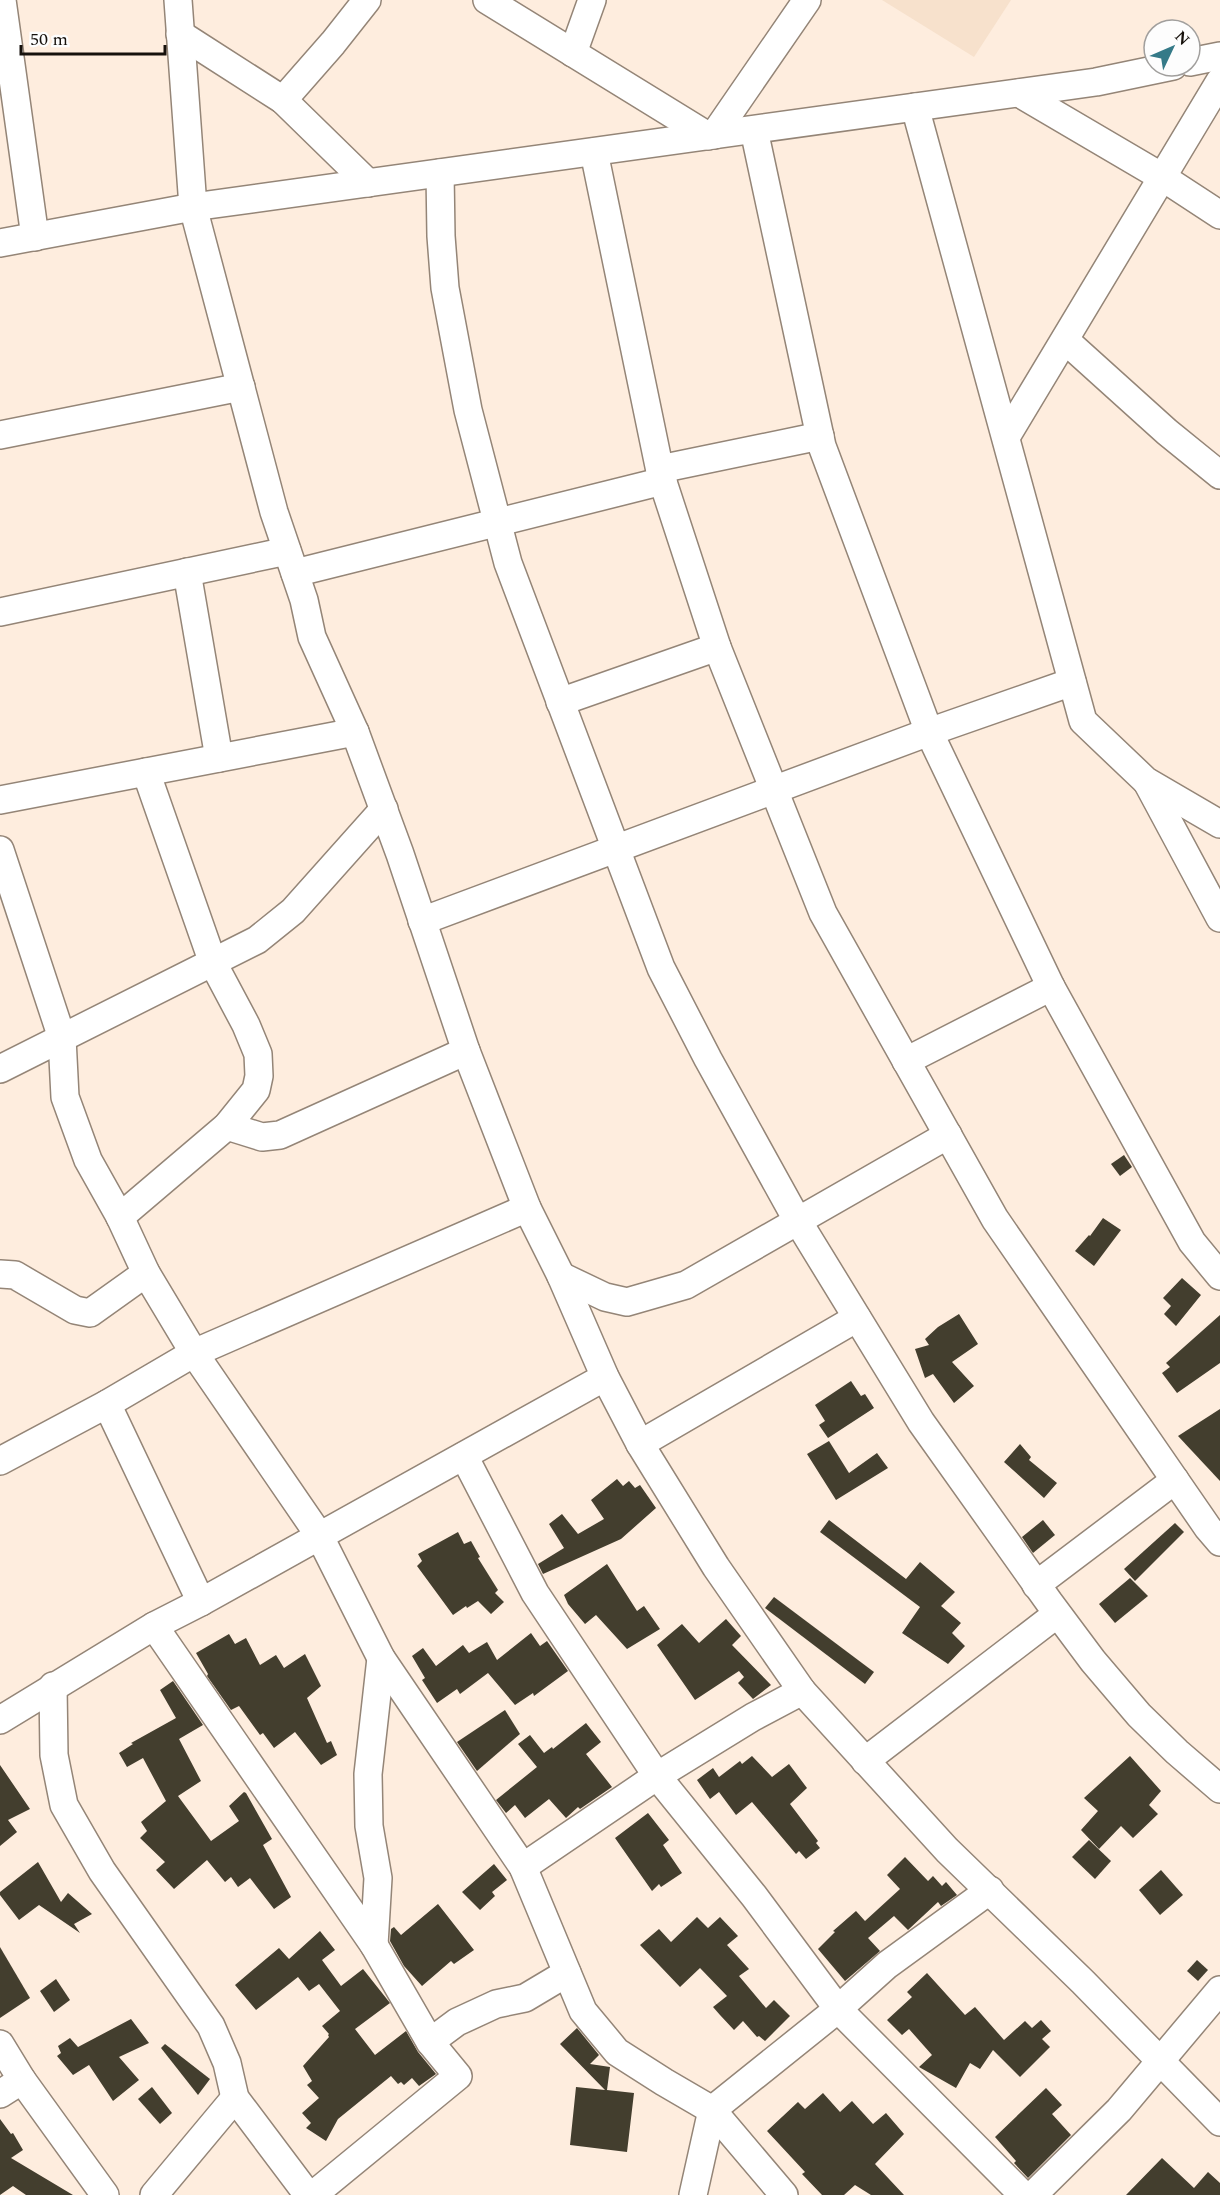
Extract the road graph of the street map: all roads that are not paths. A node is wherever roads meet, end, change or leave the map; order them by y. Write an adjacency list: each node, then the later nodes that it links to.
1 (2, 0): 24 (street)
2 (178, 0): 7 (street)
3 (367, 0): 14 (street)
4 (487, 0): 8 (street)
5 (592, 0): 8 (street)
6 (807, 0): 17 (street)
7 (180, 34): 14 (street); 22 (street)
8 (573, 53): 17 (street)
9 (1220, 56): 10 (street)
10 (1202, 60)
11 (1142, 72): 13 (street)
12 (1220, 81): 20 (street)
13 (1019, 93): 15 (street); 20 (street)
14 (284, 100): 21 (street)
15 (915, 107): 16 (street); 30 (street)
16 (754, 130): 17 (street); 29 (street)
17 (711, 136): 18 (street)
18 (594, 152): 19 (street); 31 (street)
19 (440, 173): 21 (street); 33 (street)
20 (1162, 177): 23 (street); 26 (street)
21 (368, 183): 22 (street)
22 (193, 207): 24 (street); 27 (street)
23 (1220, 215)
24 (36, 237): 25 (street)
25 (0, 243)
26 (1065, 340): 30 (street); 32 (street)
27 (241, 387): 28 (street); 34 (street)
28 (0, 435)
29 (820, 436): 31 (street); 41 (street)
30 (1006, 437): 38 (street)
31 (661, 475): 33 (street); 37 (street)
32 (1220, 475)
33 (498, 522): 34 (street); 39 (street)
34 (291, 562): 35 (street); 40 (street)
35 (187, 572): 36 (street); 42 (street)
36 (0, 612)
37 (717, 646): 39 (street); 45 (street)
38 (1072, 682): 41 (street); 44 (street)
39 (560, 702): 49 (street)
40 (355, 732): 42 (street); 47 (street)
41 (930, 732): 45 (street); 54 (street)
42 (219, 758): 43 (street)
43 (146, 772): 46 (street); 53 (street)
44 (1146, 781): 48 (street); 51 (street)
45 (774, 790): 49 (street); 57 (street)
46 (0, 800)
47 (384, 809): 52 (street); 53 (street)
48 (1220, 824)
49 (616, 849): 52 (street); 63 (street)
50 (0, 850): 55 (street)
51 (1220, 918)
52 (423, 921): 56 (street)
53 (213, 963): 55 (street); 59 (street)
54 (1051, 987): 57 (street); 67 (street)
55 (62, 1038): 58 (street); 62 (street)
56 (466, 1051): 59 (street); 61 (street)
57 (906, 1061): 60 (street)
58 (0, 1069)
59 (227, 1126): 62 (street)
60 (948, 1135): 63 (street); 75 (street)
61 (527, 1208): 66 (street); 69 (street)
62 (120, 1217): 64 (street)
63 (798, 1221): 66 (street); 68 (street)
64 (146, 1273): 65 (street); 69 (street)
65 (0, 1274)
66 (561, 1276): 70 (street)
67 (1220, 1276)
68 (857, 1318): 72 (street); 78 (street)
69 (194, 1353): 71 (street); 76 (street)
70 (605, 1377): 72 (street); 73 (street)
71 (107, 1404): 74 (street); 79 (street)
72 (640, 1444): 84 (street)
73 (464, 1456): 76 (street); 87 (street)
74 (0, 1461)
75 (1175, 1480): 77 (street); 78 (street)
76 (319, 1535): 79 (street); 82 (street)
77 (1220, 1542)
78 (1036, 1585): 80 (street)
79 (201, 1602): 81 (street)
80 (1057, 1614): 86 (street); 88 (street)
81 (154, 1626): 83 (street); 91 (street)
82 (381, 1658): 89 (street); 91 (street)
83 (53, 1686): 85 (street); 99 (street)
84 (802, 1691): 86 (street); 87 (street)
85 (0, 1720)
86 (865, 1761): 90 (street)
87 (657, 1776): 89 (street); 94 (street)
88 (1220, 1789)
89 (523, 1866): 92 (street)
90 (990, 1890): 94 (street); 97 (street)
91 (374, 1945): 95 (street)
92 (567, 1973): 95 (street); 100 (street)
93 (1220, 1990): 97 (street)
94 (838, 2009): 100 (street); 108 (street)
95 (430, 2042): 105 (street)
96 (0, 2044): 98 (street)
97 (1161, 2061): 101 (street); 109 (street)
98 (11, 2087): 102 (street)
99 (235, 2098): 103 (street); 104 (street)
100 (712, 2110): 106 (street); 107 (street)
101 (1220, 2122)
102 (105, 2195)
103 (154, 2195)
104 (308, 2195)
105 (313, 2195)
106 (693, 2195)
107 (784, 2195)
108 (1023, 2195)
109 (1033, 2195)

